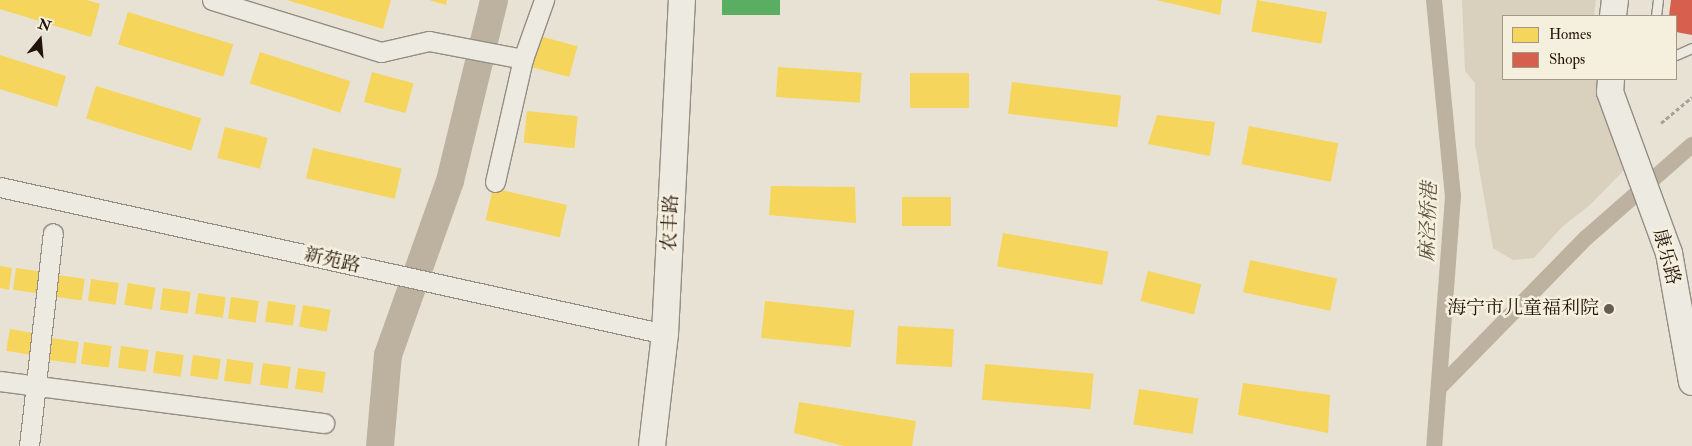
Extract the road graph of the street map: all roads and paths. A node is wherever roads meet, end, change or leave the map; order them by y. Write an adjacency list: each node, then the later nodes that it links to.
1 (212, 0): 10 (street)
2 (544, 0): 10 (street)
3 (682, 0): 17 (main road, 农丰路)
4 (1615, 0): 6 (main road)
5 (1658, 0): 7 (lane)
6 (1613, 15)
7 (1656, 15)
8 (1692, 48): 9 (lane)
9 (1677, 55)
10 (524, 59): 14 (street)
11 (1611, 80): 19 (main road, 康乐路)
12 (1692, 98): 13 (path)
13 (1661, 123)
14 (495, 182)
15 (0, 187): 17 (street, 新苑路)
16 (53, 233): 20 (street)
17 (665, 334): 23 (main road, 农丰路)
18 (0, 381): 20 (street)
19 (1692, 382)
20 (36, 386): 21 (street); 22 (street)
21 (324, 423)
22 (29, 446)
23 (652, 446)

